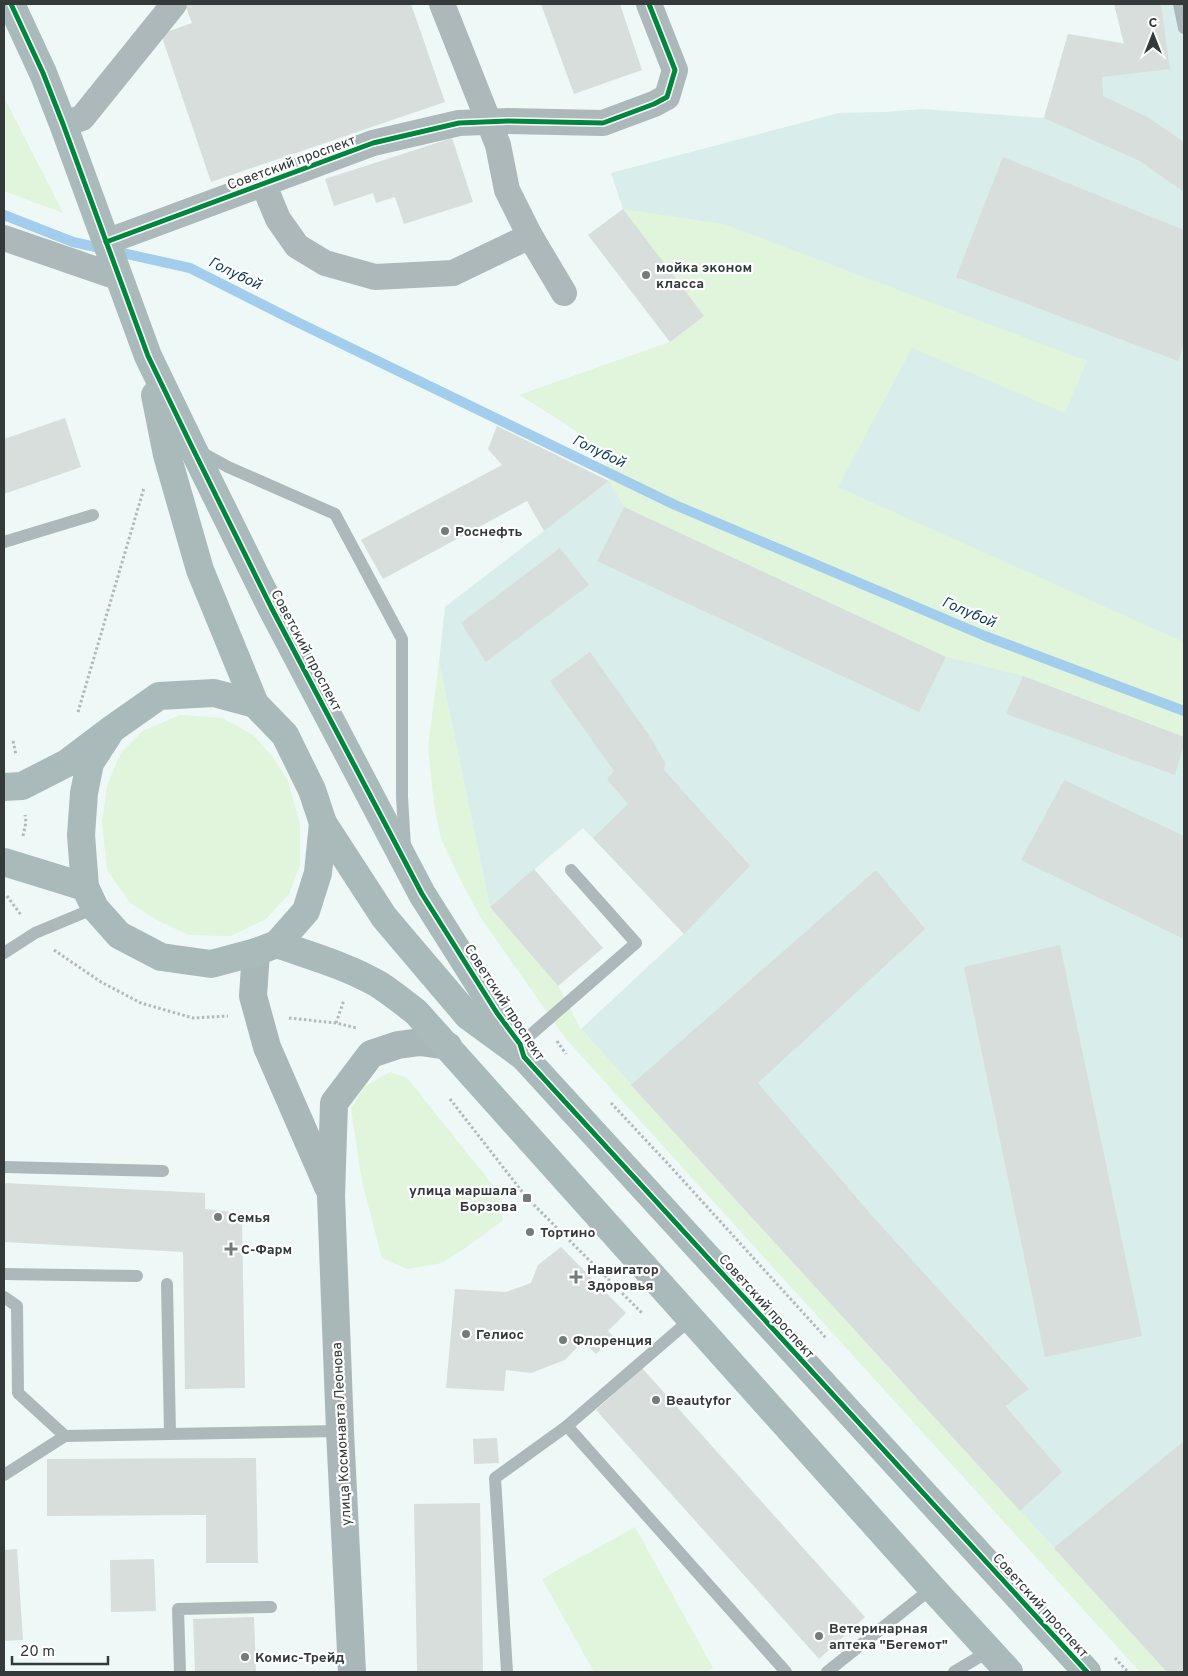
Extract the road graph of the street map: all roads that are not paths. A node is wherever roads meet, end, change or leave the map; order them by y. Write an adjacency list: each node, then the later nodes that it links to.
1 (10, 4): 7 (main road, Советский проспект)
2 (174, 4): 7 (street)
3 (442, 4): 8 (street)
4 (649, 4): 8 (street, Советский проспект)
5 (1179, 4): 6 (lane)
6 (1184, 28)
7 (73, 121): 12 (main road, Советский проспект)
8 (488, 122): 9 (street, Советский проспект); 10 (street)
9 (263, 183): 10 (street, Советский проспект); 12 (street, Советский проспект)
10 (530, 236): 13 (street)
11 (4, 238): 12 (street)
12 (110, 252): 14 (main road, Советский проспект)
13 (564, 293)
14 (148, 356): 15 (main road, Советский проспект); 18 (main road, Советский проспект)
15 (192, 447): 23 (main road, Советский проспект); 23 (lane)
16 (93, 515): 17 (lane)
17 (4, 542)
18 (255, 704): 19 (main road); 21 (main road)
19 (112, 729): 20 (main road); 25 (main road)
20 (4, 787)
21 (323, 822): 26 (main road); 29 (main road, Советский проспект)
22 (4, 862): 25 (main road)
23 (406, 862): 29 (main road, Советский проспект)
24 (571, 870): 29 (lane)
25 (90, 897): 26 (main road); 27 (lane)
26 (266, 948): 28 (main road); 32 (main road, улица Космонавта Леонова)
27 (4, 953)
28 (448, 1046): 32 (main road, улица Космонавта Леонова); 37 (main road)
29 (522, 1050): 53 (main road, Советский проспект)
30 (4, 1167): 31 (lane)
31 (163, 1171)
32 (331, 1196): 39 (main road, улица Космонавта Леонова)
33 (4, 1274): 34 (lane)
34 (137, 1276)
35 (167, 1284): 40 (lane)
36 (4, 1297): 41 (lane)
37 (691, 1319): 38 (lane); 43 (main road)
38 (567, 1426): 48 (lane); 49 (lane)
39 (340, 1431): 40 (lane); 47 (main road, улица Космонавта Леонова)
40 (170, 1434): 41 (lane)
41 (64, 1436): 42 (lane)
42 (4, 1476)
43 (932, 1588): 45 (main road); 50 (lane)
44 (271, 1608): 46 (lane)
45 (989, 1651): 51 (lane); 52 (main road)
46 (180, 1672)
47 (352, 1672)
48 (507, 1672)
49 (786, 1672)
50 (827, 1672)
51 (954, 1672)
52 (1009, 1672)
53 (1088, 1672)

